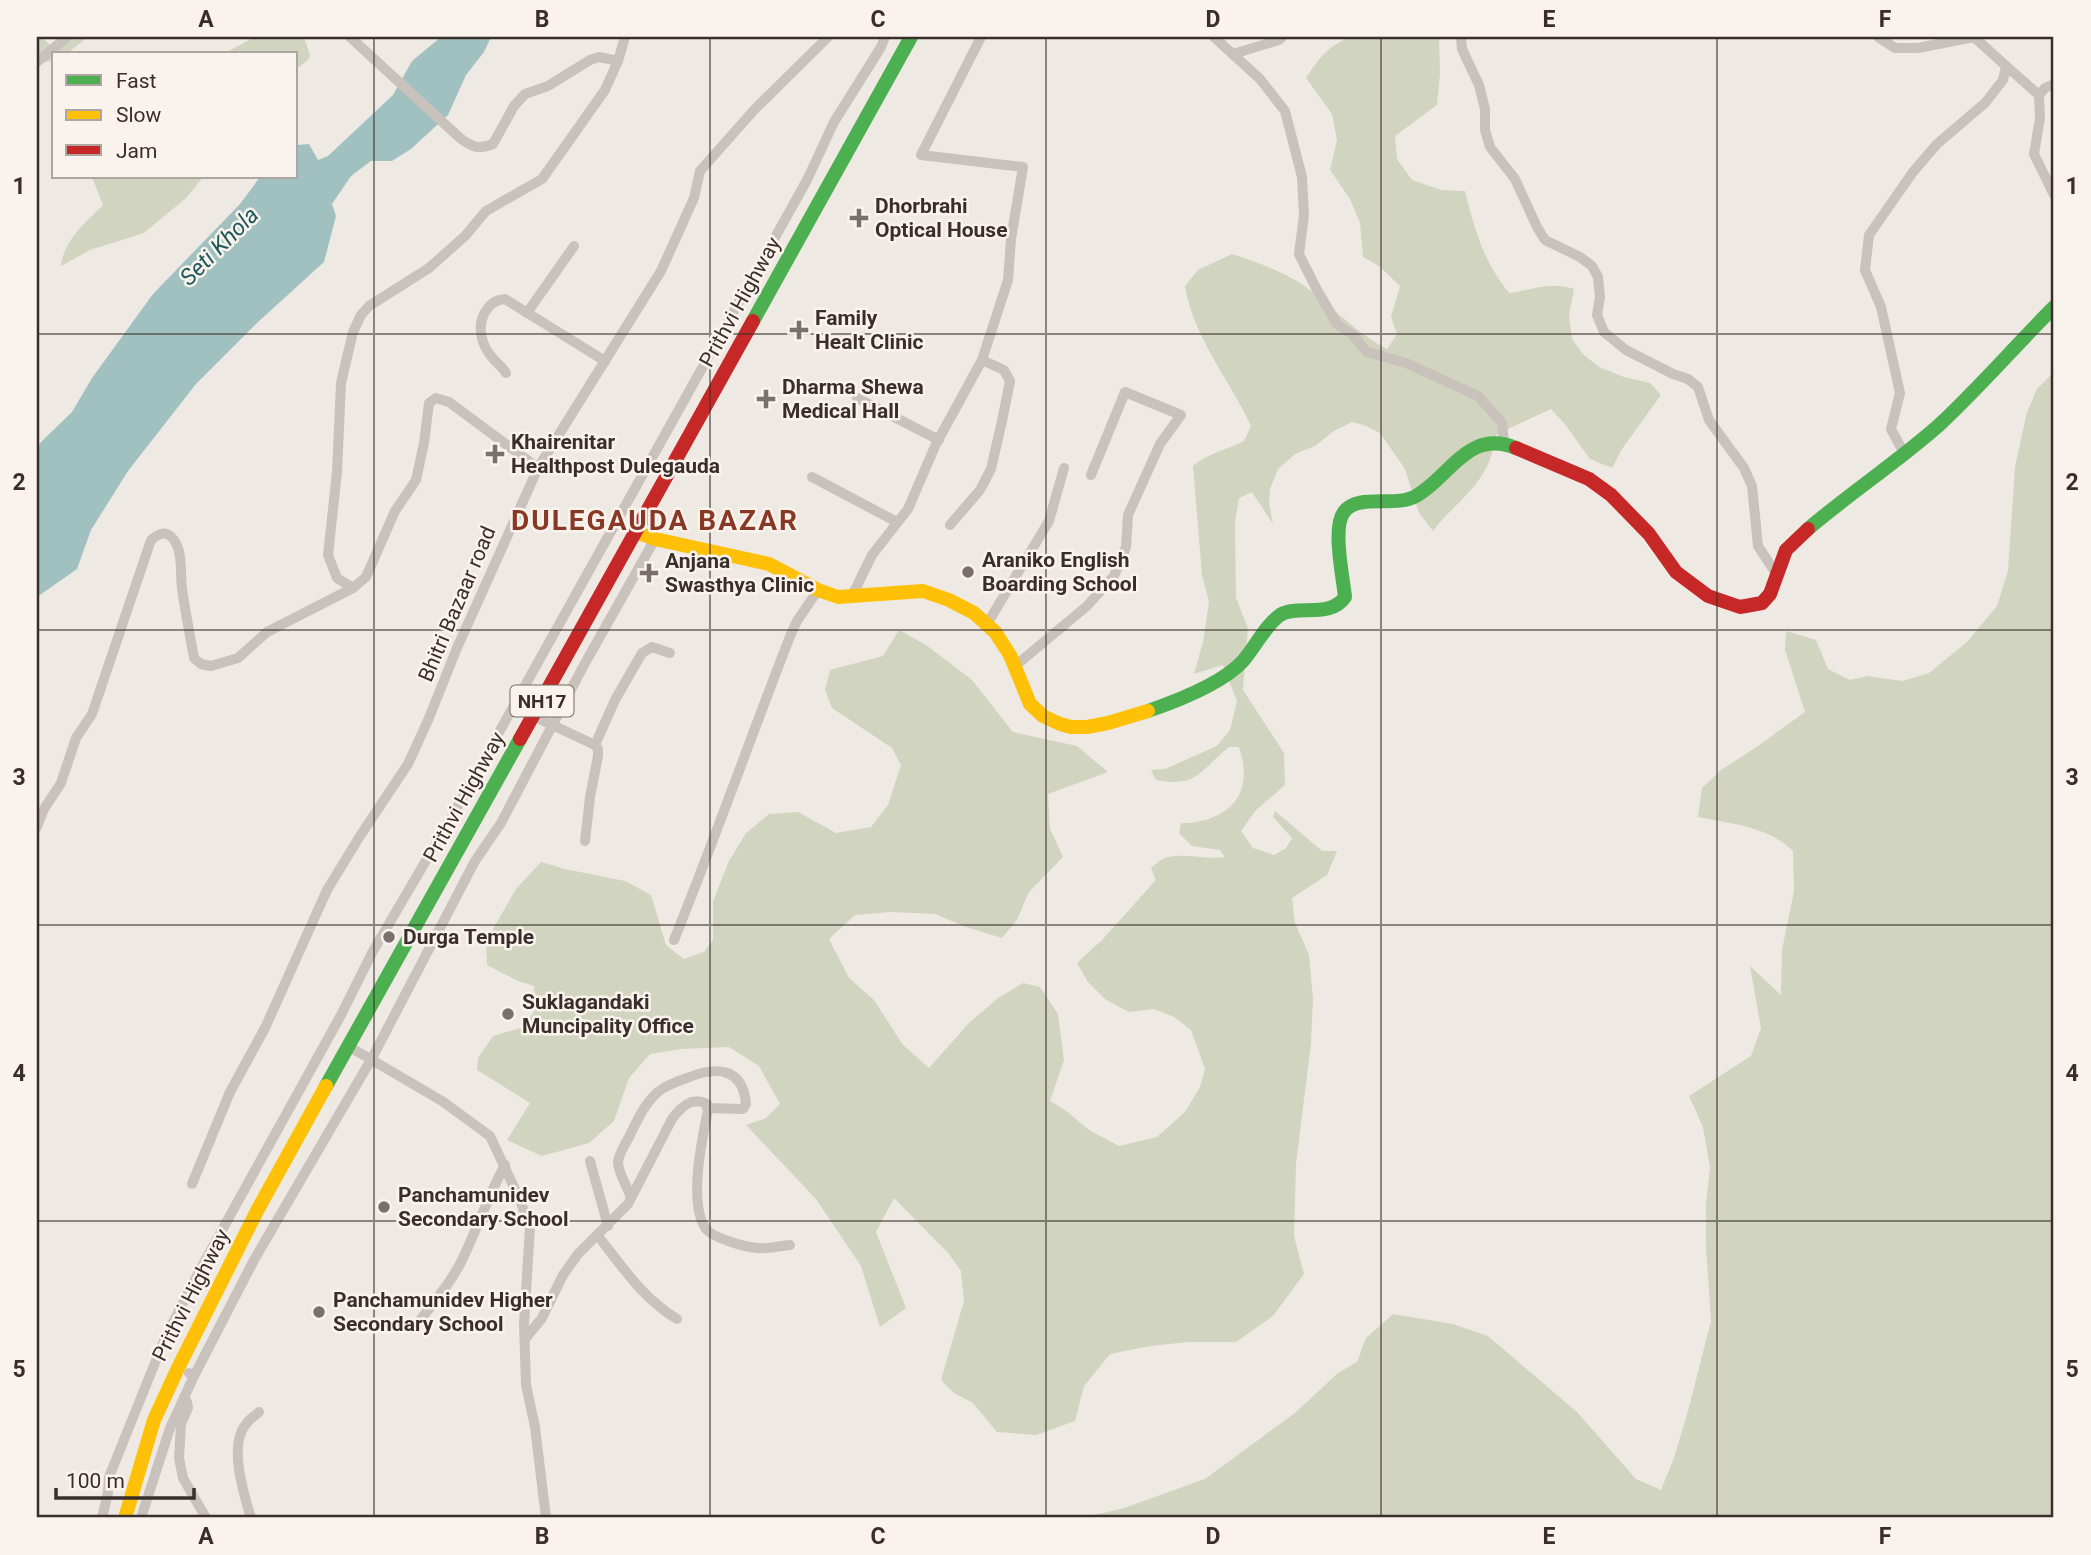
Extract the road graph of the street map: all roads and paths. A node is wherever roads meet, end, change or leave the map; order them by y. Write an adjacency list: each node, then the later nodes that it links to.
1 (67, 37): 15 (street)
2 (350, 37): 14 (street)
3 (625, 37): 14 (street)
4 (828, 37): 23 (street, Bhitri Bazaar road)
5 (885, 37): 59 (street)
6 (911, 37): 36 (main road, Prithvi Highway / NH17)
7 (981, 37): 24 (street)
8 (1214, 37): 13 (street)
9 (1282, 37): 13 (street)
10 (1461, 37): 38 (street)
11 (1878, 37): 12 (street)
12 (1974, 37): 16 (street)
13 (1233, 54): 28 (street)
14 (618, 61): 39 (street)
15 (37, 62)
16 (2006, 66): 18 (street); 29 (street)
17 (2054, 84): 18 (street)
18 (2039, 95): 19 (street)
19 (2054, 195)
20 (574, 246): 22 (street)
21 (2054, 307): 29 (main road)
22 (527, 313): 23 (street); 25 (street)
23 (606, 360): 30 (street, Bhitri Bazaar road)
24 (982, 360): 27 (street); 35 (street)
25 (506, 373)
26 (857, 398): 27 (street)
27 (939, 440): 34 (street)
28 (1504, 443): 38 (main road); 44 (main road)
29 (1904, 453): 38 (main road)
30 (538, 468): 39 (street); 56 (street, Bhitri Bazaar road)
31 (1063, 468): 42 (street)
32 (1091, 475): 44 (street)
33 (812, 477): 34 (street)
34 (897, 522): 41 (street)
35 (950, 525)
36 (636, 532): 37 (main road); 45 (main road, Prithvi Highway / NH17)
37 (655, 539): 40 (main road); 46 (street)
38 (1777, 575)
39 (353, 588): 48 (street)
40 (818, 590): 41 (main road); 50 (street)
41 (852, 596): 42 (main road)
42 (987, 624): 44 (main road)
43 (670, 653): 47 (street)
44 (1014, 667)
45 (533, 716): 46 (street); 51 (main road, Prithvi Highway / NH17)
46 (552, 726): 47 (street); 52 (street)
47 (595, 745): 49 (street)
48 (37, 827)
49 (585, 841)
50 (674, 940)
51 (348, 1046): 52 (street); 62 (main road, Prithvi Highway / NH17)
52 (372, 1058): 55 (street); 67 (street)
53 (708, 1108): 57 (street); 57 (street); 61 (street)
54 (590, 1161): 58 (street)
55 (505, 1165): 64 (street); 65 (street)
56 (192, 1184)
57 (631, 1197): 58 (street)
58 (608, 1226): 60 (street)
59 (219, 1234): 62 (street); 70 (street)
60 (598, 1236): 63 (street); 65 (street)
61 (790, 1245)
62 (239, 1247): 66 (main road, Prithvi Highway / NH17)
63 (677, 1320)
64 (418, 1323)
65 (525, 1339): 75 (street)
66 (178, 1368): 67 (street); 71 (main road, Prithvi Highway / NH17)
67 (194, 1376): 68 (street)
68 (184, 1397): 72 (street); 73 (street)
69 (259, 1412): 74 (street)
70 (102, 1518)
71 (125, 1518)
72 (141, 1518)
73 (206, 1518)
74 (251, 1518)
75 (546, 1518)

